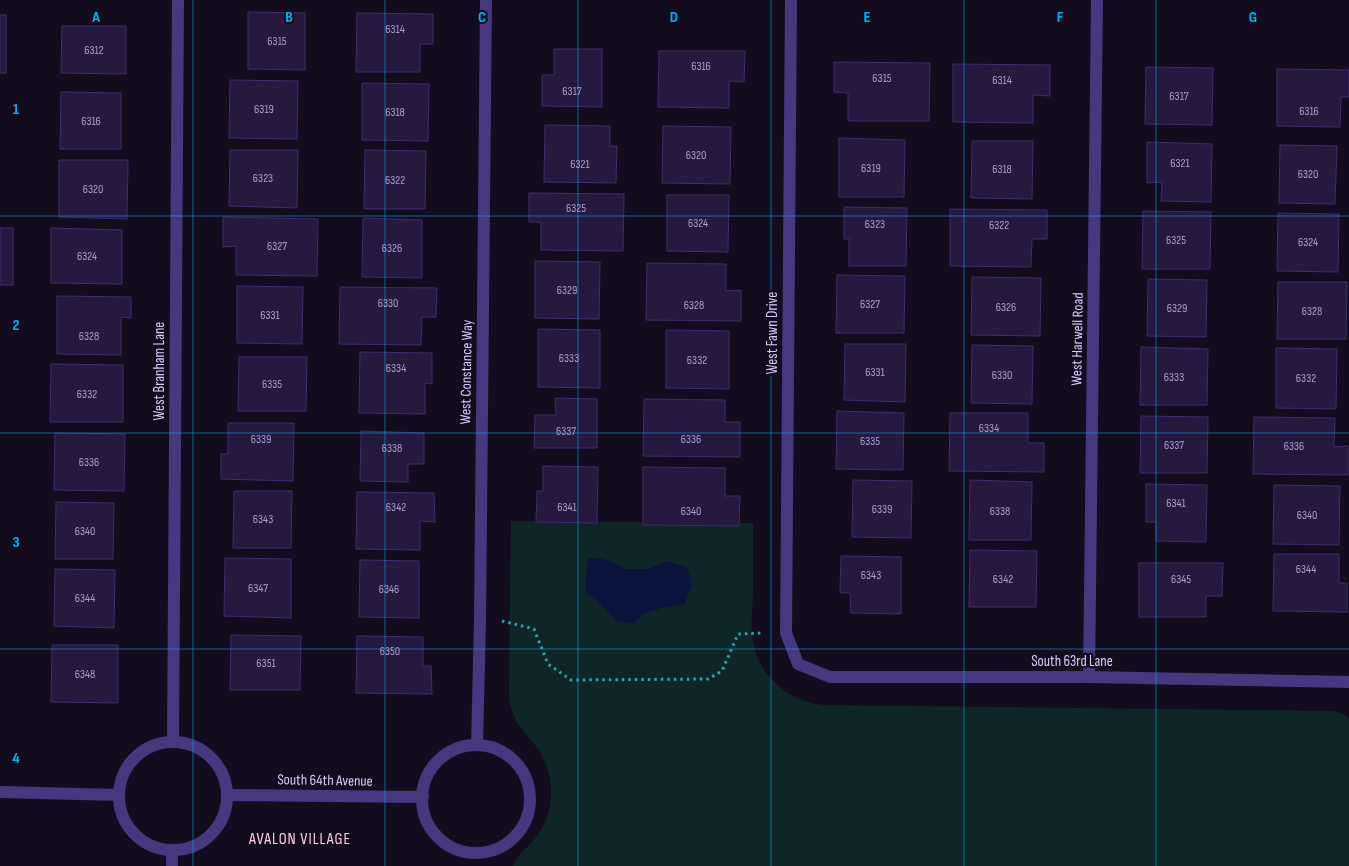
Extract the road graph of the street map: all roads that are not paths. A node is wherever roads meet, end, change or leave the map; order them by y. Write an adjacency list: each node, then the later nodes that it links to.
1 (178, 0): 8 (street, West Branham Lane)
2 (486, 0): 9 (street, West Constance Way)
3 (791, 0): 5 (street, West Fawn Drive)
4 (1098, 0): 6 (street, West Harwell Road)
5 (798, 664): 6 (street, South 63rd Lane)
6 (1089, 677): 7 (street, South 63rd Lane)
7 (1349, 682)
8 (173, 742): 11 (street); 12 (street)
9 (477, 745): 13 (street); 15 (street)
10 (0, 792): 11 (street)
11 (119, 795): 14 (street)
12 (227, 795): 13 (street, South 64th Avenue); 14 (street)
13 (422, 797): 15 (street)
14 (172, 850): 16 (street)
15 (474, 860)
16 (172, 866)

